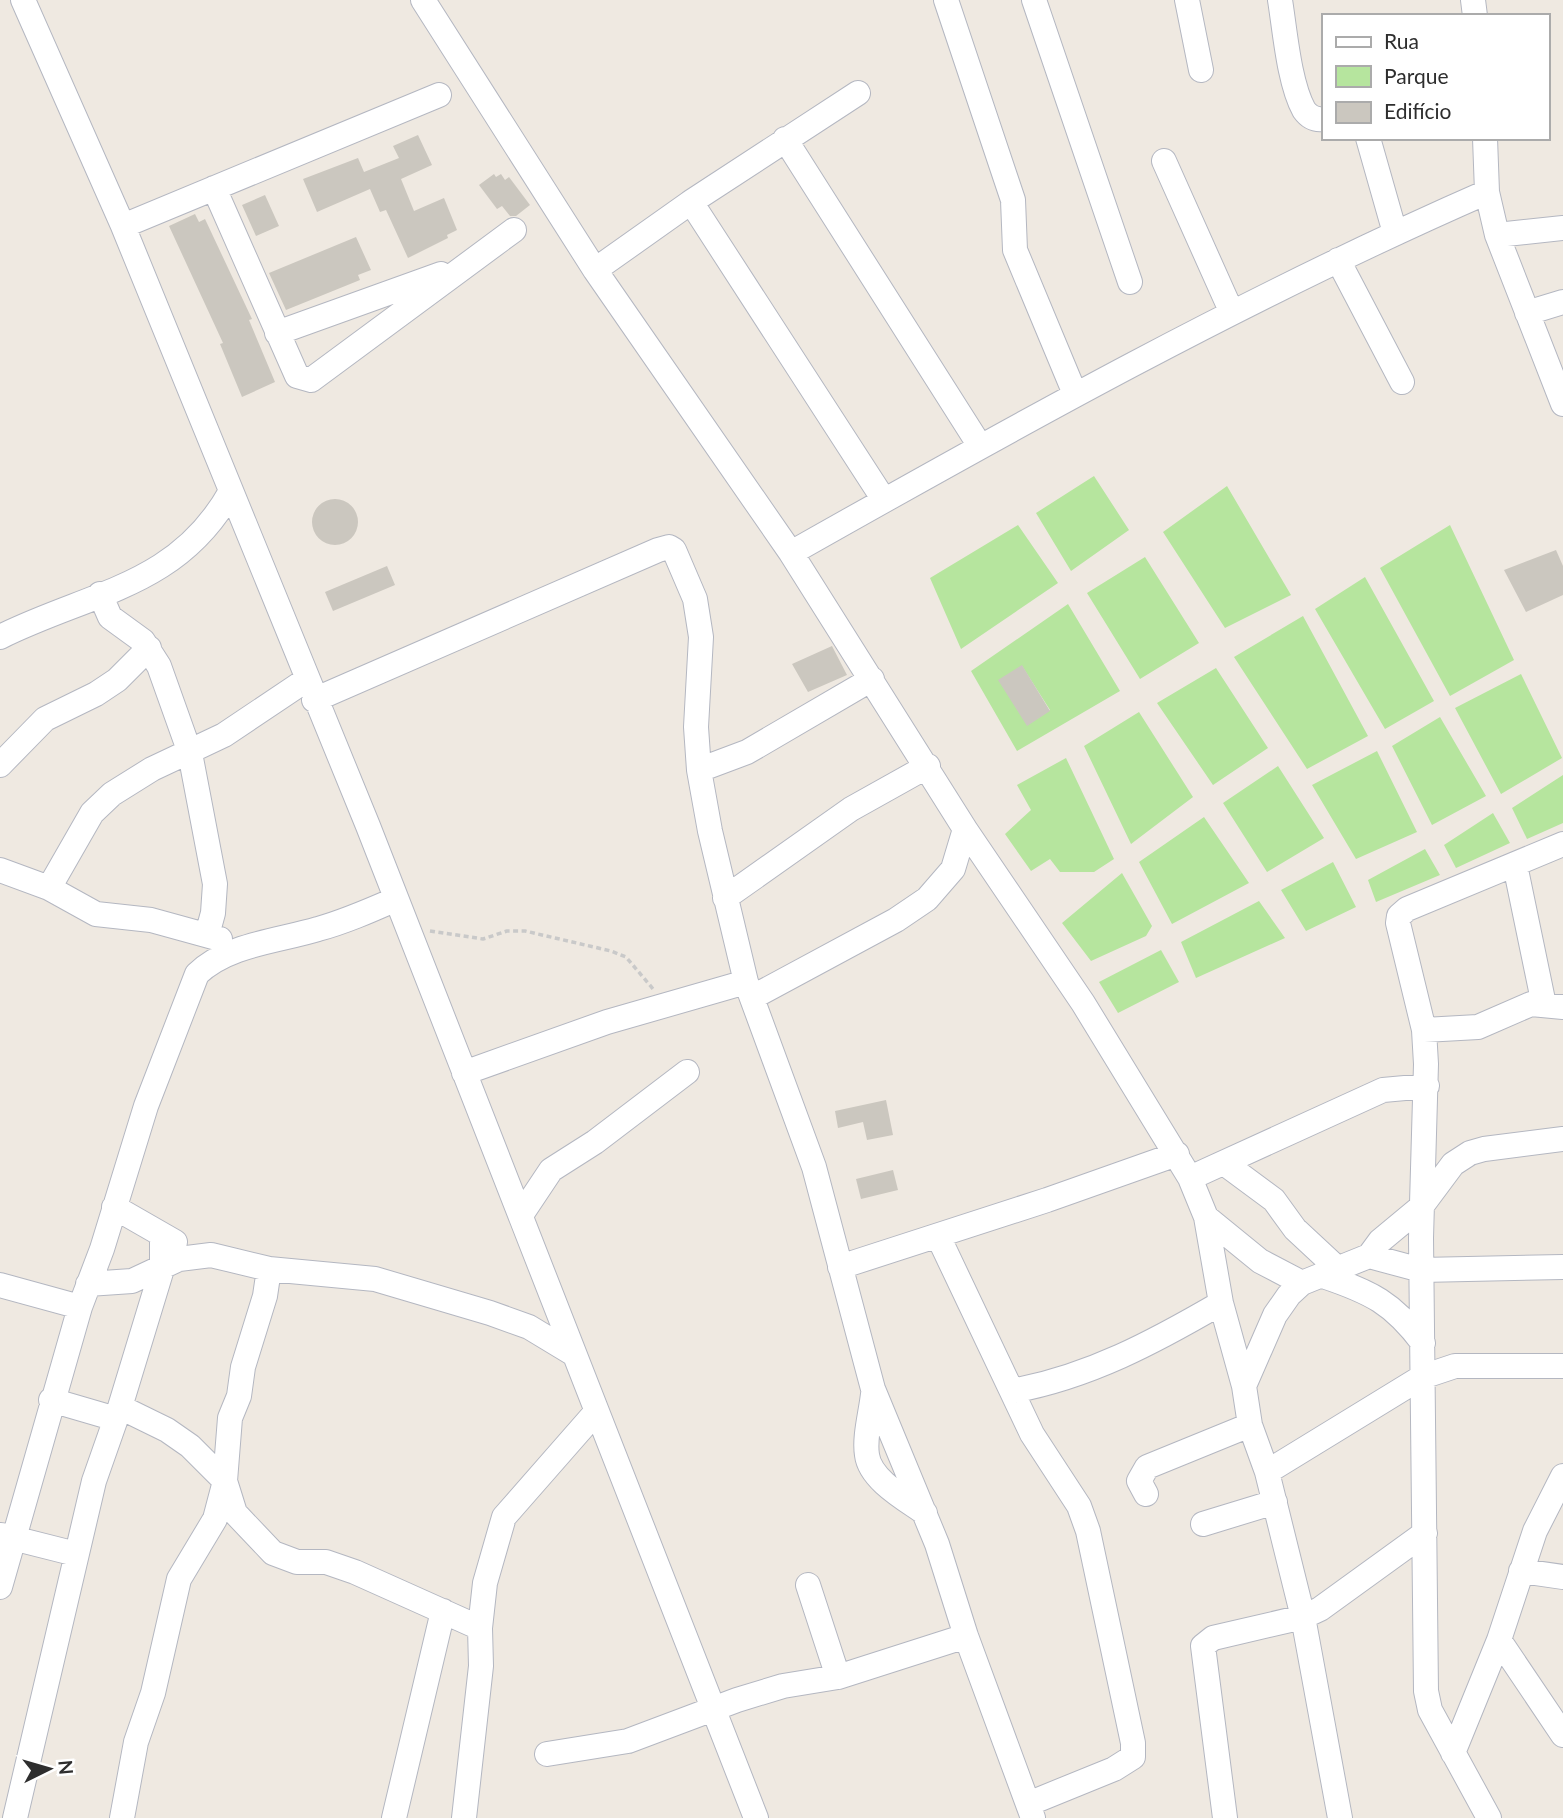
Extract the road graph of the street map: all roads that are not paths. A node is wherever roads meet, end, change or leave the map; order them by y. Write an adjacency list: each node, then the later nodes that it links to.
1 (23, 0): 18 (street)
2 (423, 0): 25 (street)
3 (946, 0): 33 (street)
4 (1034, 0): 26 (street)
5 (1187, 0): 7 (street)
6 (1280, 0): 10 (street)
7 (1201, 70)
8 (858, 93): 11 (street)
9 (439, 95): 15 (street)
10 (1322, 119)
11 (785, 139): 17 (street); 35 (street)
12 (1369, 140): 21 (street)
13 (1485, 140): 16 (street)
14 (1164, 161): 28 (street)
15 (214, 188): 18 (street); 30 (street)
16 (1488, 192): 21 (street); 22 (street)
17 (691, 202): 25 (street); 37 (street)
18 (123, 226): 36 (street)
19 (1563, 228): 22 (street)
20 (514, 230): 24 (street)
21 (1395, 233): 23 (street)
22 (1497, 235): 29 (street)
23 (1338, 260): 28 (street); 32 (street)
24 (466, 265): 30 (street); 30 (street)
25 (595, 270): 38 (street)
26 (1130, 282)
27 (1563, 302): 29 (street)
28 (1232, 313): 33 (street)
29 (1527, 313): 31 (street)
30 (277, 333)
31 (1557, 376): 34 (street)
32 (1402, 382)
33 (1075, 394): 35 (street)
34 (1563, 404)
35 (980, 446): 37 (street)
36 (231, 491): 39 (street); 43 (street)
37 (884, 500): 38 (street)
38 (791, 553): 42 (street)
39 (100, 594): 40 (street); 41 (street)
40 (0, 637)
41 (149, 648): 44 (street); 45 (street)
42 (872, 679): 46 (street); 47 (street)
43 (310, 690): 44 (street); 47 (street); 54 (street)
44 (190, 752): 52 (street); 55 (street)
45 (0, 765)
46 (928, 766): 48 (street); 53 (street)
47 (699, 770): 53 (street)
48 (965, 829): 57 (street); 64 (street)
49 (1563, 844): 50 (street)
50 (1515, 864): 58 (street); 59 (street)
51 (0, 870): 52 (street)
52 (49, 888): 55 (street)
53 (726, 898): 57 (street)
54 (394, 900): 56 (street); 61 (street)
55 (208, 935): 56 (street)
56 (246, 948): 69 (street)
57 (750, 990): 61 (street); 78 (street)
58 (1553, 1006): 59 (street)
59 (1424, 1030): 62 (street)
60 (687, 1072): 71 (street)
61 (464, 1073): 71 (street)
62 (1427, 1086): 65 (street); 66 (street)
63 (1563, 1139): 67 (street)
64 (1177, 1154): 68 (street); 74 (street)
65 (1425, 1154): 67 (street); 70 (street)
66 (1224, 1163): 68 (street); 83 (street)
67 (1453, 1164): 70 (street)
68 (1190, 1178): 72 (street)
69 (114, 1207): 73 (street); 75 (street)
70 (1421, 1207): 77 (street); 82 (street)
71 (520, 1215): 87 (street)
72 (1206, 1217): 83 (street); 88 (street)
73 (162, 1235): 76 (street); 80 (street)
74 (938, 1236): 78 (street); 97 (street)
75 (102, 1249): 84 (street); 86 (street)
76 (197, 1255): 80 (street); 81 (street)
77 (1369, 1256): 82 (street); 83 (street)
78 (840, 1267): 119 (street)
79 (1563, 1268): 82 (street)
80 (162, 1269): 84 (street); 100 (street)
81 (269, 1269): 89 (street); 105 (street)
82 (1421, 1270): 90 (street)
83 (1321, 1276): 90 (street); 96 (street)
84 (132, 1282): 86 (street)
85 (0, 1284): 86 (street)
86 (84, 1296): 98 (street)
87 (552, 1297): 89 (street); 91 (street)
88 (1221, 1303): 95 (street); 96 (street)
89 (529, 1328): 91 (street)
90 (1422, 1342): 92 (street); 94 (street)
91 (572, 1353): 99 (street)
92 (1455, 1366): 93 (street); 94 (street)
93 (1563, 1366)
94 (1422, 1377): 103 (street); 109 (street)
95 (1046, 1385): 97 (street); 102 (street)
96 (1244, 1386): 101 (street)
97 (1012, 1391): 102 (street)
98 (51, 1400): 100 (street); 110 (street)
99 (596, 1412): 118 (street); 122 (street)
100 (118, 1413): 105 (street); 111 (street)
101 (1250, 1425): 103 (street); 106 (street)
102 (1031, 1434): 126 (street)
103 (1267, 1472): 107 (street)
104 (1563, 1476): 112 (street)
105 (225, 1481): 116 (street); 127 (street)
106 (1146, 1494)
107 (1275, 1502): 108 (street); 117 (street)
108 (1203, 1524)
109 (1425, 1533): 117 (street); 124 (street)
110 (7, 1536): 111 (street); 115 (street)
111 (76, 1554): 129 (street)
112 (1521, 1571): 113 (street); 120 (street)
113 (1563, 1577)
114 (808, 1585): 121 (street)
115 (0, 1587)
116 (443, 1611): 118 (street); 130 (street)
117 (1303, 1617): 132 (street); 133 (street)
118 (480, 1628): 128 (street)
119 (966, 1636): 121 (street); 126 (street)
120 (1499, 1640): 123 (street); 124 (street)
121 (838, 1677): 122 (street)
122 (715, 1709): 125 (street); 131 (street)
123 (1563, 1735)
124 (1453, 1753): 134 (street)
125 (547, 1754)
126 (1031, 1811)
127 (121, 1817)
128 (468, 1817)
129 (15, 1818)
130 (394, 1818)
131 (756, 1818)
132 (1225, 1818)
133 (1340, 1818)
134 (1489, 1818)

